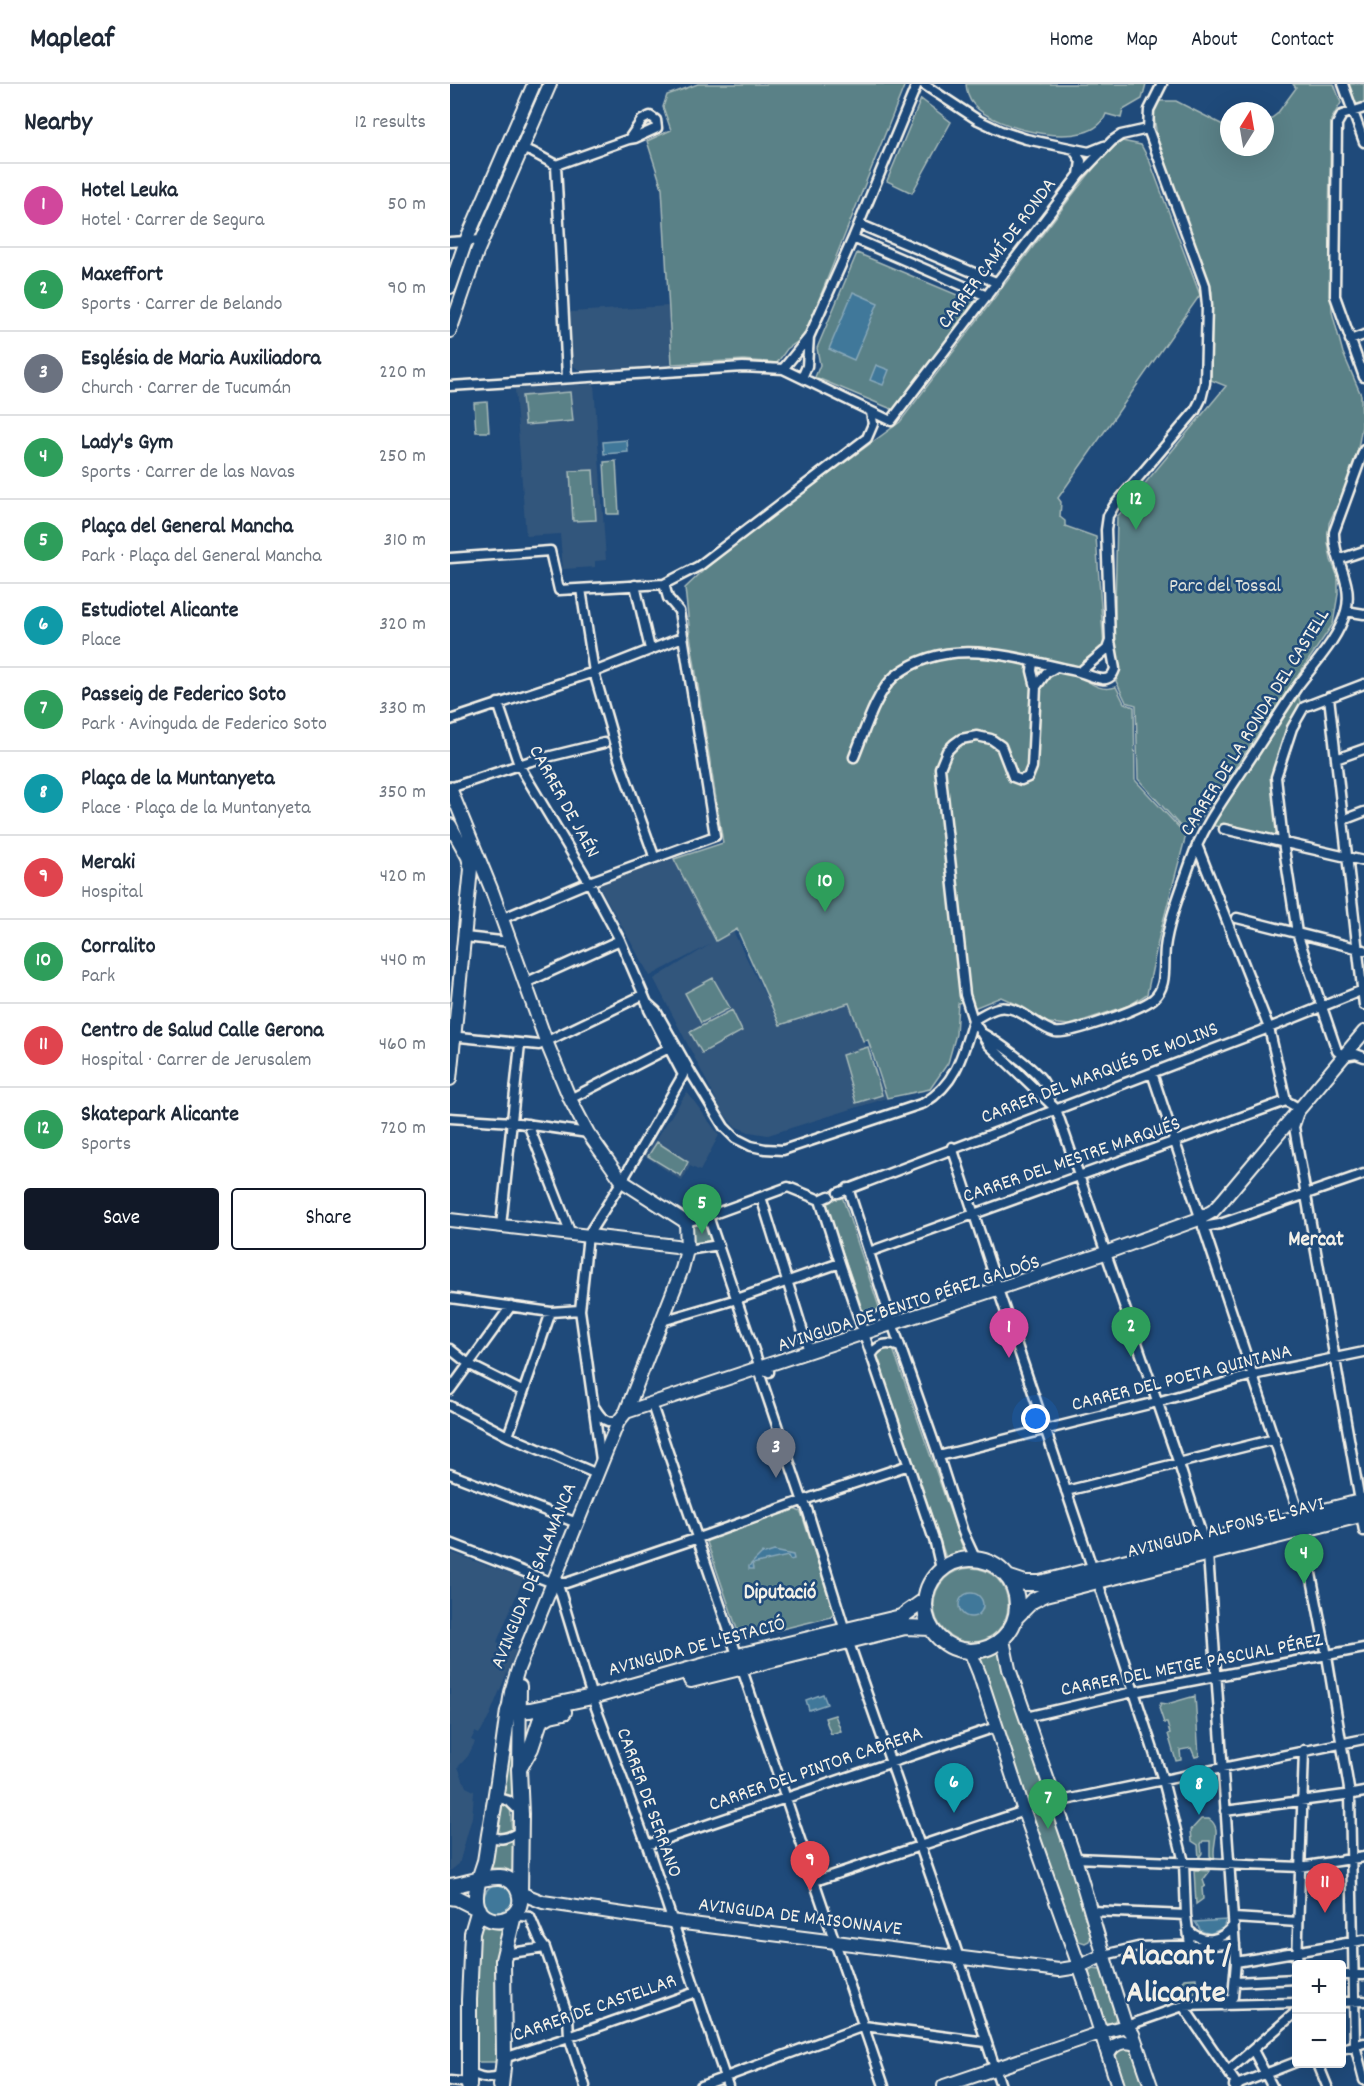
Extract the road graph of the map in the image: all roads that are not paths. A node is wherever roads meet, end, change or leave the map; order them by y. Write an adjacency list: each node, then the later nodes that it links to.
1 (534, 84): 20 (street)
2 (550, 84): 13 (street)
3 (917, 84): 17 (street)
4 (923, 84): 14 (street)
5 (1162, 84): 9 (street)
6 (1343, 84): 8 (street)
7 (1364, 108): 8 (street)
8 (1353, 111): 12 (street); 28 (street)
9 (1148, 129): 11 (street, CARRER CAMÍ DE RONDA); 45 (street)
10 (629, 139): 15 (street)
11 (1112, 141): 14 (street); 16 (street, CARRER CAMÍ DE RONDA)
12 (1364, 142)
13 (522, 149): 15 (street); 19 (street)
14 (1073, 149): 16 (street)
15 (556, 165): 30 (street)
16 (1079, 175): 22 (street, CARRER CAMÍ DE RONDA)
17 (859, 224): 18 (street); 22 (street)
18 (853, 238): 24 (street); 27 (street)
19 (482, 240): 20 (street); 25 (street)
20 (466, 241): 21 (street); 23 (street)
21 (450, 242)
22 (998, 283): 24 (street, CARRER CAMÍ DE RONDA)
23 (450, 287)
24 (987, 296): 34 (street, CARRER CAMÍ DE RONDA)
25 (450, 331)
26 (1364, 335): 28 (street)
27 (809, 337): 29 (street); 32 (street)
28 (1350, 340): 31 (street)
29 (783, 369): 30 (street); 32 (street)
30 (567, 377): 33 (street)
31 (1364, 377)
32 (802, 378): 34 (street)
33 (450, 386)
34 (871, 412): 39 (street)
35 (1364, 450): 38 (street, CARRER DE LA RONDA DEL CASTELL)
36 (1364, 551): 38 (street)
37 (450, 558): 41 (street)
38 (1340, 559): 42 (street, CARRER DE LA RONDA DEL CASTELL)
39 (664, 584): 40 (street); 44 (street)
40 (635, 585): 41 (street); 46 (street)
41 (581, 589): 51 (street)
42 (1346, 611): 43 (street); 70 (street, CARRER DE LA RONDA DEL CASTELL)
43 (1364, 614)
44 (683, 637): 46 (street); 71 (street)
45 (1110, 641): 47 (street); 49 (street)
46 (650, 649): 51 (street)
47 (1096, 659): 49 (street); 52 (street); 53 (street)
48 (1032, 662): 50 (street); 55 (street); 61 (street)
49 (1114, 664): 53 (street)
50 (1056, 667): 52 (street); 55 (street)
51 (594, 672): 57 (street); 71 (street)
52 (1080, 672): 53 (street)
53 (1098, 678)
54 (1364, 684): 56 (street)
55 (1036, 687): 89 (street)
56 (1329, 697): 62 (street); 69 (street)
57 (498, 703): 58 (street); 63 (street, CARRER DE JAÉN)
58 (450, 720)
59 (604, 743): 63 (street)
60 (1364, 749): 62 (street)
61 (854, 757)
62 (1336, 759): 66 (street)
63 (519, 765): 64 (street); 74 (street, CARRER DE JAÉN)
64 (450, 788): 67 (street)
65 (1364, 812): 66 (street)
66 (1343, 820): 72 (street)
67 (454, 829): 75 (street); 76 (street)
68 (1224, 829): 69 (street)
69 (1283, 842): 72 (street); 79 (street)
70 (1197, 845): 89 (street, CARRER DE LA RONDA DEL CASTELL); 90 (street)
71 (654, 856): 74 (street)
72 (1347, 857): 73 (street); 83 (street)
73 (1364, 861)
74 (589, 882): 78 (street); 81 (street, CARRER DE JAÉN)
75 (469, 890): 76 (street); 80 (street)
76 (492, 891): 78 (street)
77 (1237, 918): 79 (street)
78 (501, 919): 82 (street)
79 (1297, 933): 83 (street); 88 (street)
80 (465, 937): 82 (street); 92 (street)
81 (620, 940): 84 (street); 86 (street, CARRER DE JAÉN)
82 (510, 942): 84 (street)
83 (1360, 949): 85 (street)
84 (525, 983): 93 (street)
85 (1363, 990): 87 (street); 88 (street, CARRER DEL MARQUÉS DE MOLINS)
86 (645, 999): 89 (street); 93 (street); 95 (street)
87 (1364, 1005)
88 (1322, 1008): 90 (street, CARRER DEL MARQUÉS DE MOLINS); 96 (street)
89 (973, 1020): 101 (street)
90 (1269, 1028): 97 (street, CARRER DEL MARQUÉS DE MOLINS); 100 (street)
91 (1364, 1032): 96 (street)
92 (452, 1036): 94 (street); 98 (street)
93 (546, 1041): 94 (street); 99 (street)
94 (520, 1044): 104 (street)
95 (669, 1048): 99 (street); 112 (street)
96 (1357, 1053): 102 (street); 106 (street)
97 (1152, 1073): 101 (street, CARRER DEL MARQUÉS DE MOLINS); 108 (street)
98 (450, 1079)
99 (570, 1099): 107 (street)
100 (1286, 1101): 102 (street); 108 (street, CARRER DEL MESTRE MARQUÉS)
101 (1053, 1105): 109 (street, CARRER DEL MARQUÉS DE MOLINS); 111 (street)
102 (1300, 1109): 106 (street); 121 (street)
103 (450, 1118): 104 (street)
104 (512, 1122): 105 (street); 122 (street)
105 (528, 1124): 107 (street); 123 (street)
106 (1294, 1127): 114 (street); 121 (street)
107 (588, 1133): 112 (street)
108 (1174, 1143): 111 (street, CARRER DEL MESTRE MARQUÉS); 121 (street)
109 (952, 1148): 113 (street, CARRER DEL MARQUÉS DE MOLINS); 117 (street)
110 (1364, 1174): 114 (street)
111 (1079, 1177): 117 (street, CARRER DEL MESTRE MARQUÉS); 128 (street)
112 (622, 1181): 120 (street); 124 (street)
113 (848, 1188): 115 (street, CARRER DEL MARQUÉS DE MOLINS); 127 (street)
114 (1307, 1195): 121 (street); 147 (street)
115 (829, 1196): 116 (street); 129 (street)
116 (761, 1197): 118 (street); 130 (street)
117 (975, 1213): 127 (street, CARRER DEL MESTRE MARQUÉS); 131 (street)
118 (708, 1216): 120 (street); 125 (street)
119 (450, 1220): 122 (street)
120 (686, 1222): 126 (street)
121 (1201, 1223): 128 (street, AVINGUDA DE BENITO PÉREZ GALDÓS); 150 (street)
122 (501, 1226): 123 (street)
123 (571, 1234): 124 (street)
124 (588, 1235): 126 (street); 136 (street)
125 (719, 1245): 126 (street); 133 (street)
126 (687, 1250): 139 (street, AVINGUDA DE SALAMANCA)
127 (869, 1252): 135 (street)
128 (1106, 1256): 131 (street, AVINGUDA DE BENITO PÉREZ GALDÓS); 153 (street)
129 (840, 1263): 130 (street); 138 (street)
130 (787, 1281): 133 (street); 144 (street)
131 (999, 1291): 140 (street, AVINGUDA DE BENITO PÉREZ GALDÓS); 158 (street)
132 (450, 1298): 134 (street)
133 (737, 1299): 139 (street); 149 (street)
134 (511, 1306): 137 (street); 148 (street)
135 (887, 1306): 138 (street); 140 (street)
136 (580, 1310): 137 (street); 154 (street)
137 (551, 1312): 152 (street)
138 (860, 1319): 141 (street)
139 (662, 1321): 157 (street, AVINGUDA DE SALAMANCA)
140 (893, 1327): 141 (street, AVINGUDA DE BENITO PÉREZ GALDÓS); 142 (street)
141 (866, 1336): 144 (street, AVINGUDA DE BENITO PÉREZ GALDÓS); 146 (street); 149 (street, AVINGUDA DE BENITO PÉREZ GALDÓS)
142 (900, 1347): 146 (street); 161 (street)
143 (450, 1349): 148 (street)
144 (809, 1351): 149 (street, AVINGUDA DE BENITO PÉREZ GALDÓS)
145 (1364, 1353): 147 (street, CARRER DEL POETA QUINTANA)
146 (872, 1354): 163 (street)
147 (1335, 1359): 150 (street, CARRER DEL POETA QUINTANA); 168 (street)
148 (470, 1365): 151 (street); 152 (street)
149 (763, 1371): 156 (street, AVINGUDA DE BENITO PÉREZ GALDÓS); 157 (street, AVINGUDA DE BENITO PÉREZ GALDÓS); 167 (street)
150 (1254, 1375): 153 (street, CARRER DEL POETA QUINTANA); 160 (street)
151 (450, 1390)
152 (522, 1391): 159 (street)
153 (1157, 1402): 158 (street, CARRER DEL POETA QUINTANA); 162 (street)
154 (593, 1405): 157 (street); 164 (street)
155 (450, 1406): 159 (street)
156 (654, 1411): 157 (street, AVINGUDA DE BENITO PÉREZ GALDÓS); 172 (street)
157 (624, 1418): 164 (street, AVINGUDA DE SALAMANCA); 179 (street, AVINGUDA DE SALAMANCA)
158 (1045, 1430): 161 (street, CARRER DEL POETA QUINTANA); 166 (street)
159 (508, 1436): 164 (street)
160 (1275, 1439): 162 (street); 170 (street)
161 (939, 1456): 175 (street)
162 (1179, 1464): 166 (street); 174 (street)
163 (909, 1465): 167 (street); 176 (street)
164 (599, 1468): 169 (street, AVINGUDA DE SALAMANCA)
165 (450, 1474): 169 (street)
166 (1066, 1491): 177 (street)
167 (803, 1502): 172 (street); 183 (street)
168 (1362, 1507): 170 (main road, AVINGUDA ALFONS EL SAVI); 171 (street)
169 (577, 1523): 179 (street, AVINGUDA DE SALAMANCA)
170 (1301, 1523): 174 (main road, AVINGUDA ALFONS EL SAVI); 187 (street)
171 (1364, 1531)
172 (698, 1538): 179 (street); 188 (street)
173 (450, 1543): 179 (street)
174 (1206, 1548): 177 (main road, AVINGUDA ALFONS EL SAVI); 177 (main road, AVINGUDA ALFONS EL SAVI); 189 (street)
175 (975, 1558): 176 (main road); 178 (main road)
176 (941, 1569): 180 (main road)
177 (1095, 1576): 178 (main road, AVINGUDA ALFONS EL SAVI); 181 (main road, AVINGUDA ALFONS EL SAVI); 190 (street)
178 (1010, 1578): 181 (main road)
179 (557, 1585): 191 (street, CARRER DE SERRANO); 192 (street, AVINGUDA DE SALAMANCA)
180 (925, 1600): 182 (main road); 183 (main road, AVINGUDA DE L'ESTACIÓ)
181 (1017, 1616): 184 (main road)
182 (931, 1629): 183 (main road, AVINGUDA DE L'ESTACIÓ); 186 (main road)
183 (847, 1635): 188 (main road, AVINGUDA DE L'ESTACIÓ); 199 (street)
184 (1003, 1640): 186 (main road); 193 (street)
185 (1364, 1648): 187 (street, CARRER DEL METGE PASCUAL PÉREZ)
186 (970, 1651): 195 (street)
187 (1327, 1656): 189 (street, CARRER DEL METGE PASCUAL PÉREZ); 197 (street)
188 (740, 1662): 191 (main road, AVINGUDA DE L'ESTACIÓ); 205 (street)
189 (1216, 1677): 190 (street, CARRER DEL METGE PASCUAL PÉREZ); 200 (street)
190 (1132, 1692): 193 (street, CARRER DEL METGE PASCUAL PÉREZ); 202 (street)
191 (593, 1700): 192 (main road, AVINGUDA DE L'ESTACIÓ); 194 (main road, AVINGUDA DE L'ESTACIÓ); 213 (street, CARRER DE SERRANO)
192 (513, 1711): 201 (street, AVINGUDA DE SALAMANCA); 204 (main road, AVINGUDA DE SALAMANCA)
193 (1026, 1717): 207 (street)
194 (543, 1718): 201 (main road, AVINGUDA DE SALAMANCA)
195 (996, 1727): 199 (street, CARRER DEL PINTOR CABRERA); 208 (street)
196 (1364, 1739): 197 (street)
197 (1342, 1743): 198 (street); 217 (street)
198 (1304, 1750): 200 (street); 206 (street)
199 (892, 1761): 205 (street, CARRER DEL PINTOR CABRERA); 214 (street)
200 (1222, 1768): 202 (street); 209 (street)
201 (519, 1769): 210 (main road, AVINGUDA DE SALAMANCA)
202 (1163, 1780): 207 (street); 218 (street)
203 (1364, 1792): 206 (street)
204 (496, 1797): 210 (street); 212 (main road, AVINGUDA DE SALAMANCA)
205 (786, 1797): 213 (street, CARRER DEL PINTOR CABRERA); 221 (street)
206 (1302, 1801): 209 (street); 220 (street)
207 (1056, 1802): 216 (street)
208 (1024, 1811): 214 (street); 246 (street)
209 (1225, 1811): 219 (street)
210 (521, 1814): 211 (main road, AVINGUDA DE SALAMANCA)
211 (520, 1831): 212 (street); 224 (main road, AVINGUDA DE SALAMANCA)
212 (488, 1836): 222 (main road, AVINGUDA DE SALAMANCA)
213 (647, 1845): 230 (street, CARRER DE SERRANO)
214 (921, 1847): 221 (street); 243 (street)
215 (1364, 1857): 217 (street)
216 (1076, 1858): 218 (street); 227 (street)
217 (1352, 1859): 220 (street); 235 (street)
218 (1184, 1862): 219 (street); 229 (street)
219 (1229, 1864): 220 (street); 231 (street)
220 (1300, 1867): 232 (street)
221 (815, 1881): 236 (street)
222 (482, 1883): 223 (main road); 224 (main road); 226 (main road)
223 (450, 1886)
224 (519, 1893): 228 (main road); 230 (street, AVINGUDA DE MAISONNAVE)
225 (450, 1897): 226 (main road)
226 (479, 1909): 228 (main road); 273 (main road)
227 (1092, 1911): 229 (street); 242 (street)
228 (514, 1915): 239 (street); 241 (main road)
229 (1186, 1915): 233 (street)
230 (672, 1921): 236 (street, AVINGUDA DE MAISONNAVE); 252 (street, CARRER DE SERRANO)
231 (1234, 1922): 232 (street); 233 (street); 237 (street)
232 (1298, 1922): 240 (street)
233 (1188, 1930): 238 (street)
234 (1364, 1941): 235 (street)
235 (1353, 1942): 240 (street); 249 (street)
236 (836, 1943): 243 (street, AVINGUDA DE MAISONNAVE); 258 (street)
237 (1235, 1944): 238 (street); 245 (street)
238 (1190, 1945): 242 (street)
239 (545, 1948): 241 (street); 261 (street)
240 (1297, 1952): 244 (street); 245 (street)
241 (504, 1954): 267 (main road)
242 (1104, 1955): 246 (street); 259 (street)
243 (960, 1958): 246 (street, AVINGUDA DE MAISONNAVE); 262 (street)
244 (1297, 1960)
245 (1236, 1962): 251 (street)
246 (1078, 1967): 260 (street)
247 (1346, 1975): 249 (street)
248 (1364, 1975): 249 (street)
249 (1354, 1976): 253 (street)
250 (1292, 1979): 251 (street)
251 (1235, 1982): 256 (street)
252 (696, 1992): 261 (street, CARRER DE CASTELLAR); 277 (street, CARRER DE SERRANO)
253 (1359, 2001): 263 (street)
254 (1292, 2003): 256 (street)
255 (1183, 2006): 256 (street); 259 (street); 271 (street)
256 (1224, 2006)
257 (1294, 2014): 265 (street)
258 (864, 2026): 262 (street); 277 (street); 280 (street)
259 (1126, 2026): 260 (street); 264 (street)
260 (1100, 2032): 266 (street); 270 (street)
261 (569, 2037): 267 (street, CARRER DE CASTELLAR); 278 (street)
262 (986, 2042): 270 (street)
263 (1360, 2044): 274 (street)
264 (1137, 2045): 266 (street); 284 (street)
265 (1253, 2050): 271 (street); 272 (street)
266 (1108, 2055): 283 (street)
267 (504, 2058): 276 (main road)
268 (1292, 2064): 272 (street)
269 (1320, 2068): 287 (street)
270 (996, 2069): 281 (street); 282 (street)
271 (1228, 2071): 285 (street)
272 (1266, 2074): 285 (street); 286 (street)
273 (469, 2080): 275 (street); 276 (street)
274 (1364, 2080)
275 (450, 2081)
276 (501, 2081)
277 (727, 2082): 279 (street)
278 (585, 2086)
279 (701, 2086)
280 (884, 2086)
281 (944, 2086)
282 (1001, 2086)
283 (1118, 2086)
284 (1151, 2086)
285 (1236, 2086)
286 (1272, 2086)
287 (1328, 2086)

